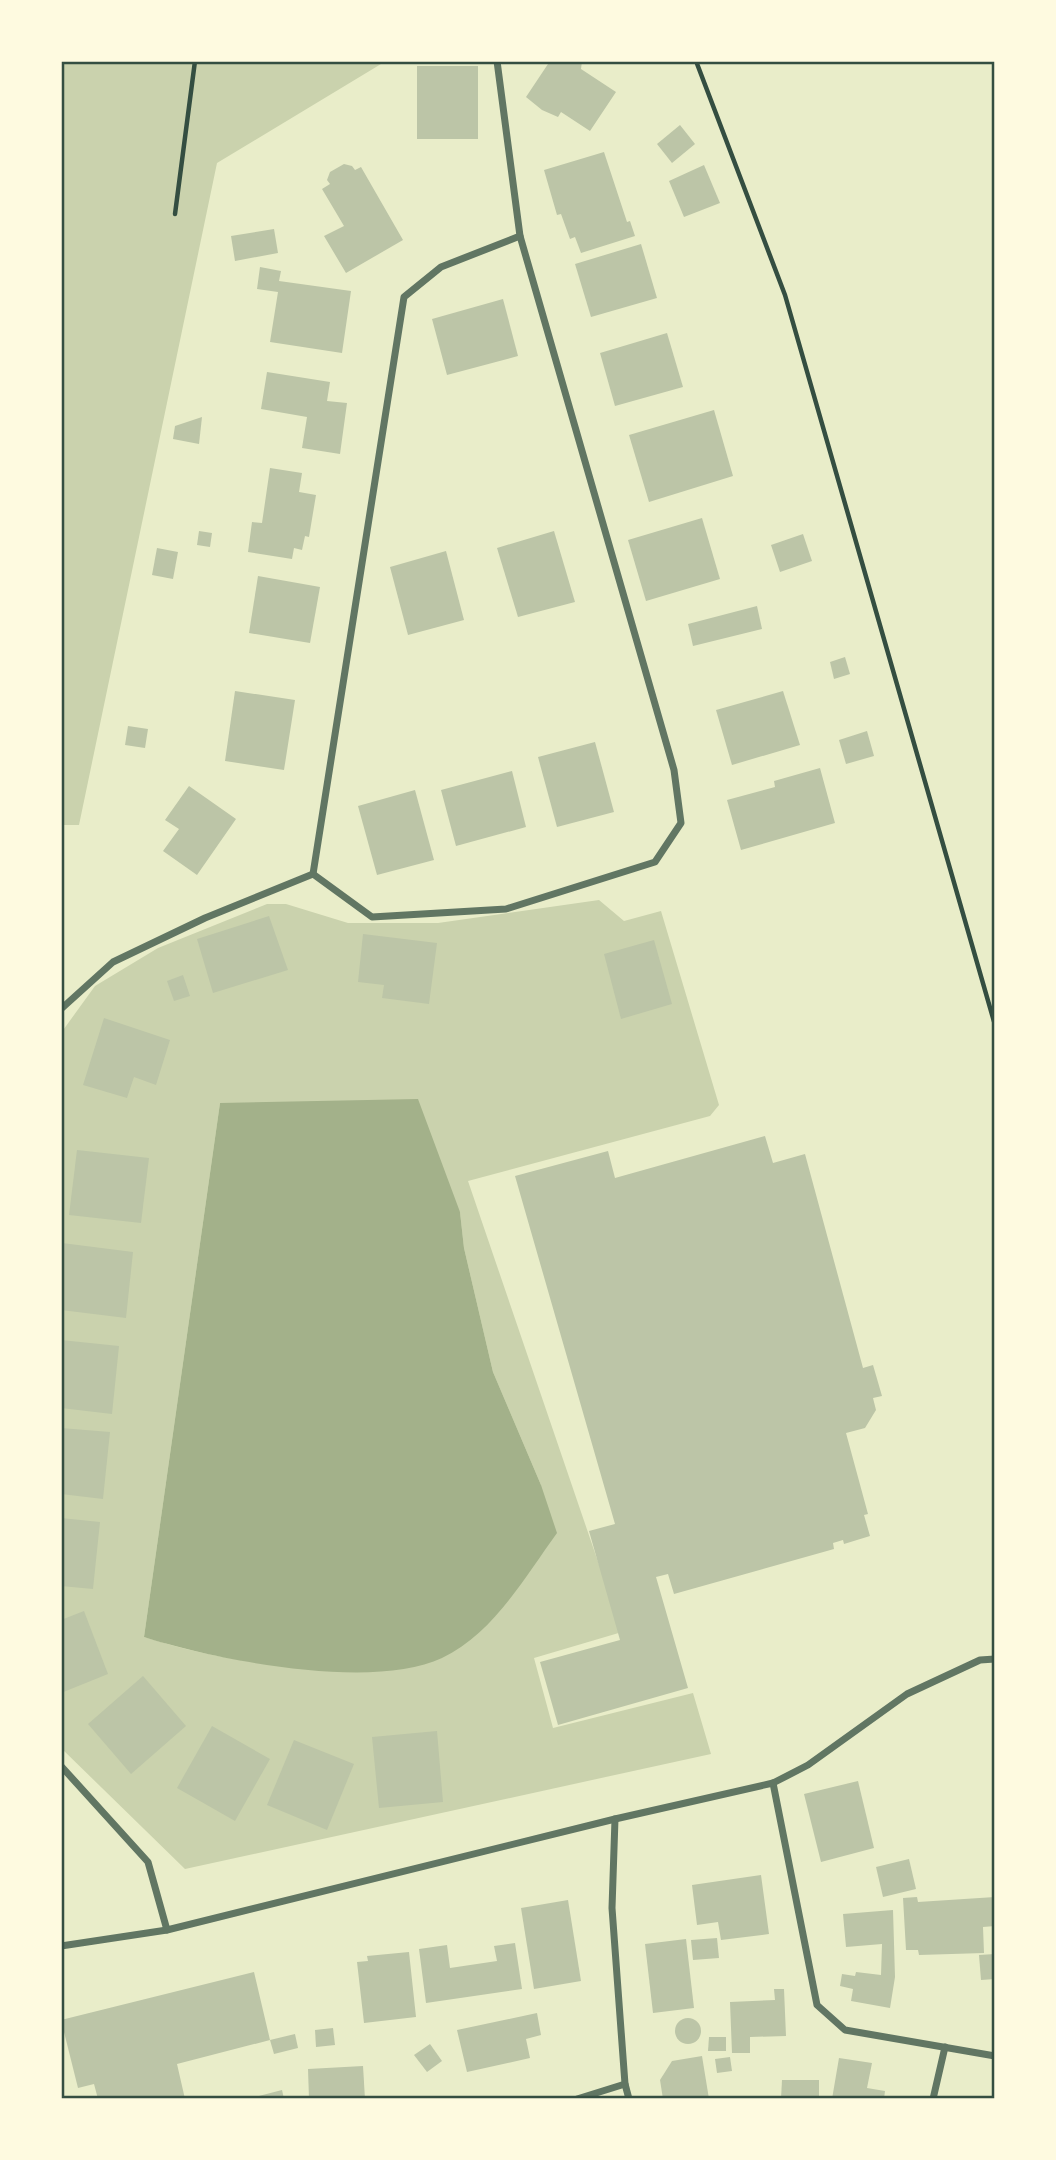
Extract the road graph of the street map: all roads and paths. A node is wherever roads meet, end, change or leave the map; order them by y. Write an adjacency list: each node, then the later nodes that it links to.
1 (195, 61): 4 (path)
2 (497, 61): 5 (street)
3 (696, 61): 8 (path)
4 (175, 214)
5 (520, 236): 6 (street); 6 (street)
6 (313, 874): 7 (street)
7 (61, 1009)
8 (995, 1025)
9 (995, 1659): 11 (street)
10 (61, 1766): 13 (street)
11 (773, 1783): 12 (street); 15 (street)
12 (615, 1819): 13 (street); 17 (street)
13 (167, 1930): 14 (street)
14 (61, 1946)
15 (945, 2047): 16 (street); 20 (street)
16 (995, 2056)
17 (625, 2084): 18 (street); 19 (street)
18 (577, 2099)
19 (629, 2099)
20 (933, 2099)

